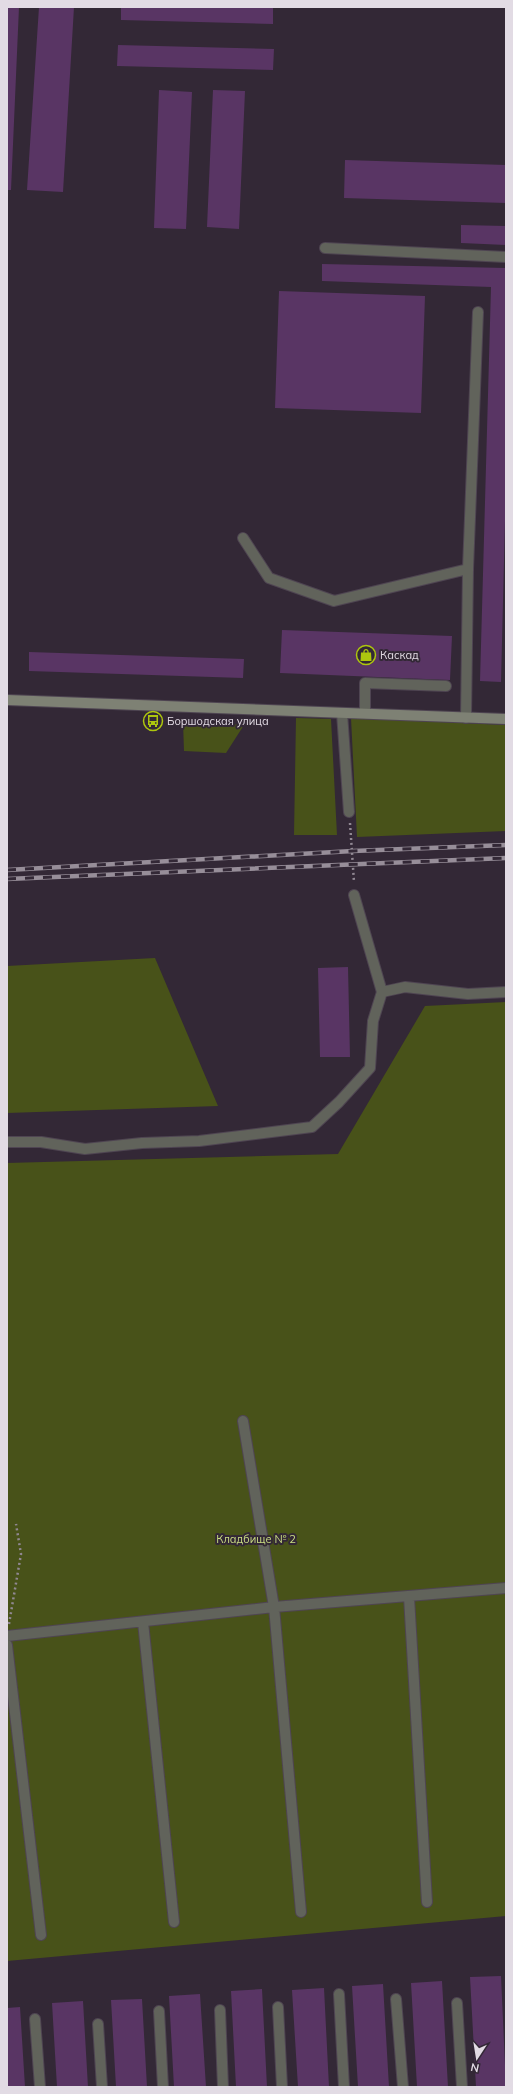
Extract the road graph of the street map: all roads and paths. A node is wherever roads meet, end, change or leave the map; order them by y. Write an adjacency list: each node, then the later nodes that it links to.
1 (325, 248): 2 (lane)
2 (506, 257)
3 (478, 312): 5 (lane)
4 (243, 538): 5 (lane)
5 (468, 568): 10 (lane)
6 (446, 686): 9 (lane)
7 (7, 700): 8 (street)
8 (342, 712): 9 (street); 12 (lane)
9 (365, 714): 10 (street)
10 (466, 718): 11 (street)
11 (506, 719)
12 (349, 812): 13 (path)
13 (354, 895): 14 (lane)
14 (382, 992): 15 (lane); 16 (lane)
15 (506, 992)
16 (7, 1142)
17 (243, 1421): 21 (lane)
18 (16, 1524): 23 (path)
19 (506, 1588): 20 (lane)
20 (409, 1597): 21 (lane); 26 (lane)
21 (274, 1608): 22 (lane); 27 (lane)
22 (143, 1622): 24 (lane); 28 (lane)
23 (7, 1631)
24 (7, 1636)
25 (7, 1645): 29 (lane)
26 (427, 1902)
27 (301, 1912)
28 (174, 1922)
29 (41, 1935)
30 (339, 1994): 43 (lane)
31 (396, 1999): 44 (lane)
32 (457, 2003): 45 (lane)
33 (278, 2007): 42 (lane)
34 (220, 2010): 41 (lane)
35 (159, 2011): 40 (lane)
36 (35, 2019): 38 (lane)
37 (98, 2024): 39 (lane)
38 (40, 2087)
39 (102, 2087)
40 (163, 2087)
41 (223, 2087)
42 (282, 2087)
43 (344, 2087)
44 (403, 2087)
45 (462, 2087)

